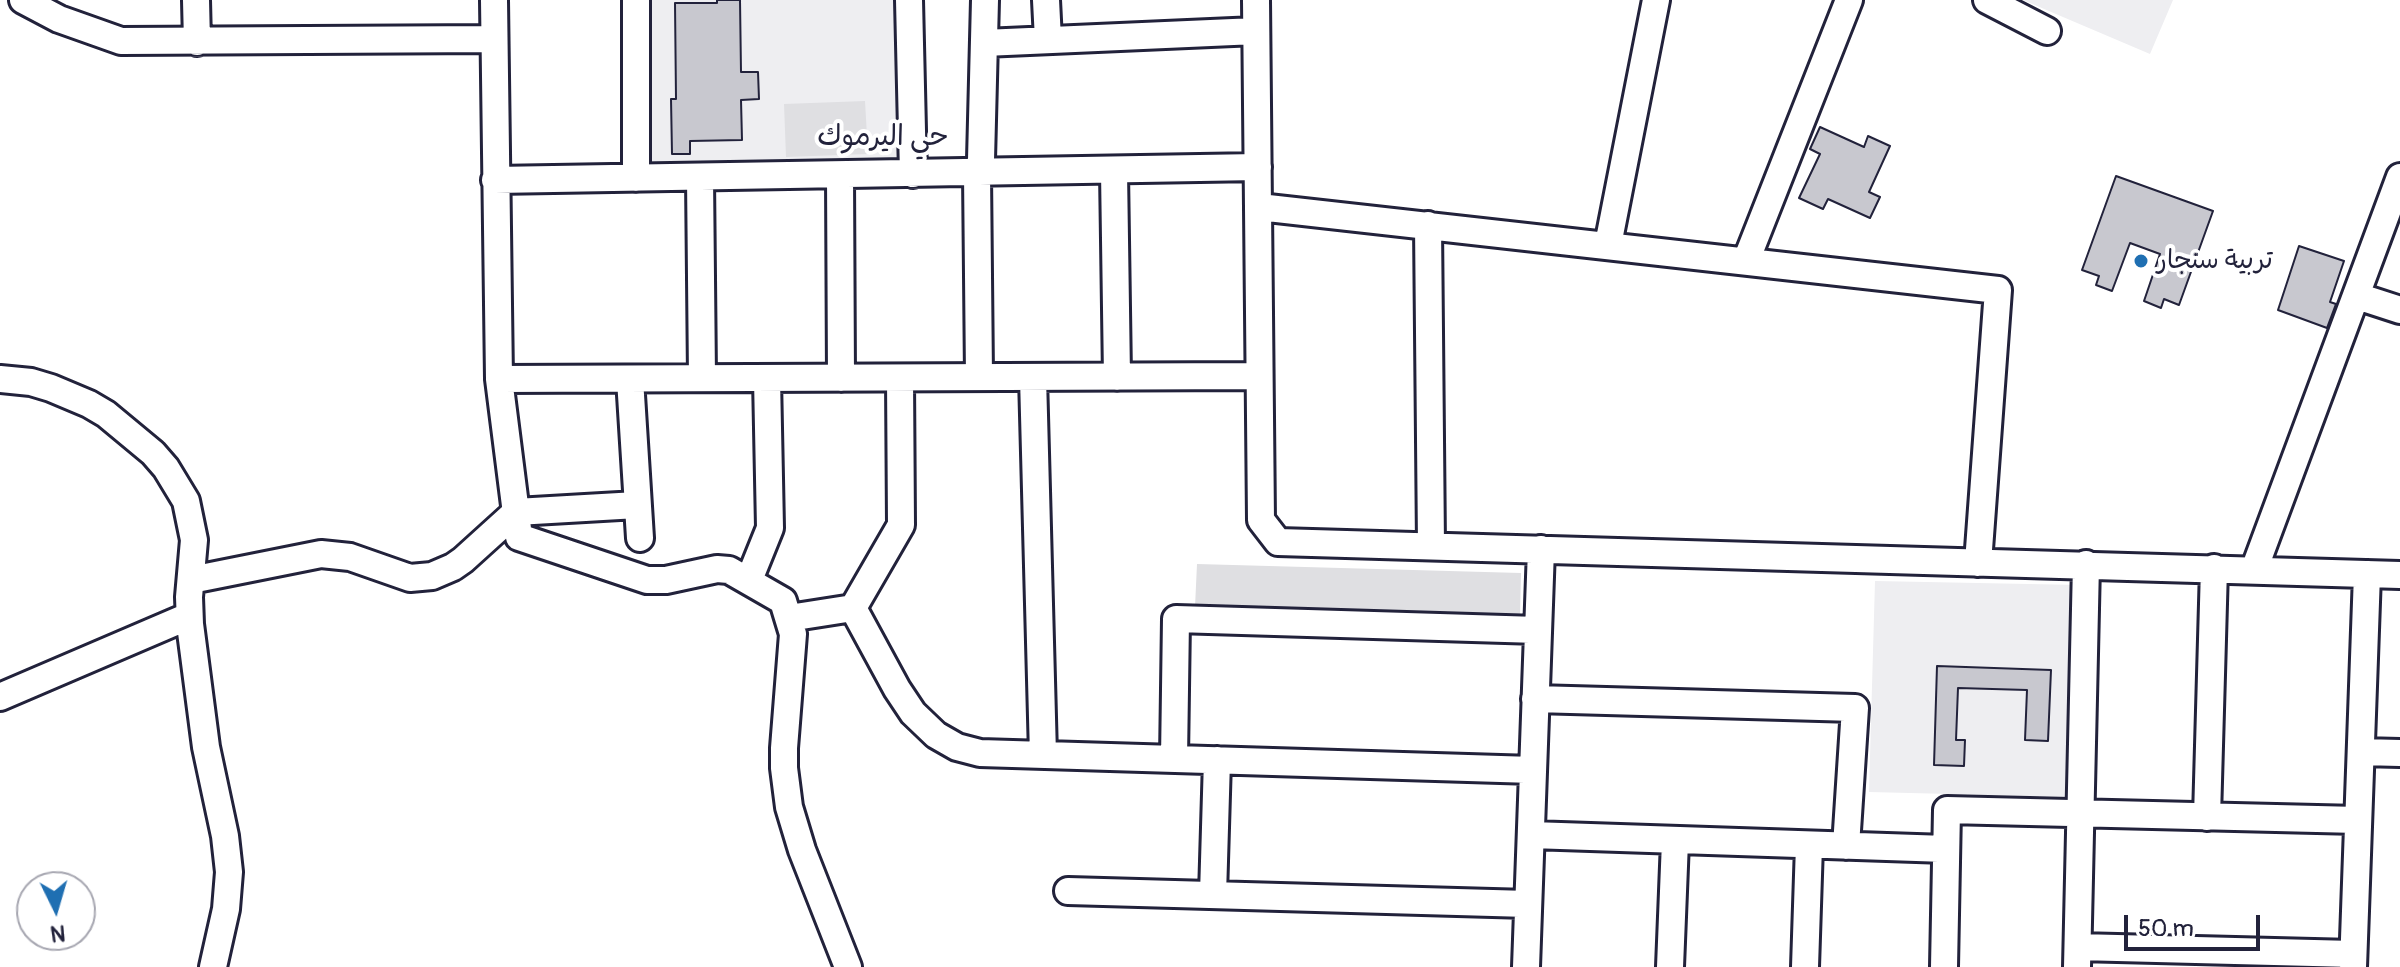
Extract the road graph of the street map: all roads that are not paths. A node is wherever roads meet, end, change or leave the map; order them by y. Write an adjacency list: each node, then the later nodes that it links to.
1 (11, 0): 13 (street)
2 (23, 0): 14 (street)
3 (196, 0): 19 (street)
4 (494, 0): 17 (street)
5 (636, 0): 28 (street)
6 (909, 0): 24 (street)
7 (985, 0): 20 (street)
8 (1046, 0): 18 (street)
9 (1256, 0): 15 (street)
10 (1656, 0): 32 (street)
11 (1849, 0): 33 (street)
12 (1987, 0): 16 (street)
13 (0, 4)
14 (59, 9): 19 (street)
15 (1256, 31): 18 (street); 21 (street)
16 (2047, 31)
17 (494, 39): 19 (street); 29 (street)
18 (1048, 40): 20 (street)
19 (197, 42)
20 (984, 43): 23 (street)
21 (1258, 167): 22 (street); 30 (street)
22 (1114, 171): 23 (street); 39 (street)
23 (977, 173): 24 (street); 37 (street)
24 (913, 174): 25 (street)
25 (840, 175): 26 (street); 42 (street)
26 (700, 177): 28 (street); 40 (street)
27 (2400, 177): 34 (street)
28 (636, 178): 29 (street)
29 (495, 180): 45 (street)
30 (1259, 207): 31 (street); 36 (street)
31 (1428, 225): 32 (street); 50 (street)
32 (1608, 245): 33 (street)
33 (1746, 261): 52 (street)
34 (2357, 296): 35 (street); 55 (street)
35 (2400, 310)
36 (1258, 376): 39 (street); 50 (street)
37 (979, 377): 38 (street); 43 (street)
38 (1033, 377): 39 (street); 68 (street)
39 (1117, 377)
40 (702, 378): 41 (street); 46 (street)
41 (767, 378): 42 (street); 59 (street)
42 (841, 378): 43 (street)
43 (900, 378): 60 (street)
44 (0, 379): 58 (street)
45 (499, 379): 46 (street); 48 (street)
46 (630, 379): 47 (street)
47 (637, 505): 48 (street); 49 (street)
48 (516, 512): 58 (street); 59 (street)
49 (640, 538)
50 (1431, 546): 51 (street)
51 (1541, 549): 52 (street); 63 (street)
52 (1978, 563): 53 (street)
53 (2086, 564): 54 (street); 72 (street)
54 (2214, 568): 55 (street); 73 (street)
55 (2254, 570): 56 (street)
56 (2367, 574): 57 (street); 66 (street)
57 (2400, 575)
58 (191, 580): 61 (street)
59 (749, 580): 62 (street)
60 (853, 608): 62 (street); 68 (street)
61 (189, 616): 64 (street); 85 (street)
62 (789, 618): 86 (street)
63 (1538, 630): 65 (street); 69 (street)
64 (0, 697)
65 (1535, 699): 71 (street); 78 (street)
66 (2361, 752): 67 (street); 74 (street)
67 (2400, 753)
68 (1043, 755): 69 (street)
69 (1174, 759): 70 (street)
70 (1217, 760): 71 (street); 81 (street)
71 (1533, 770): 75 (street)
72 (2081, 813): 73 (street); 79 (street); 83 (street)
73 (2207, 817): 74 (street)
74 (2358, 820): 84 (street)
75 (1531, 835): 76 (street); 82 (street)
76 (1675, 841): 77 (street); 88 (street)
77 (1809, 845): 78 (street); 89 (street)
78 (1846, 846): 79 (street)
79 (1946, 849): 90 (street)
80 (1068, 891): 81 (street)
81 (1213, 895): 82 (street)
82 (1528, 904): 87 (street)
83 (2078, 957): 84 (street)
84 (2353, 960)
85 (213, 967)
86 (848, 967)
87 (1526, 967)
88 (1670, 967)
89 (1805, 967)
90 (1944, 967)

